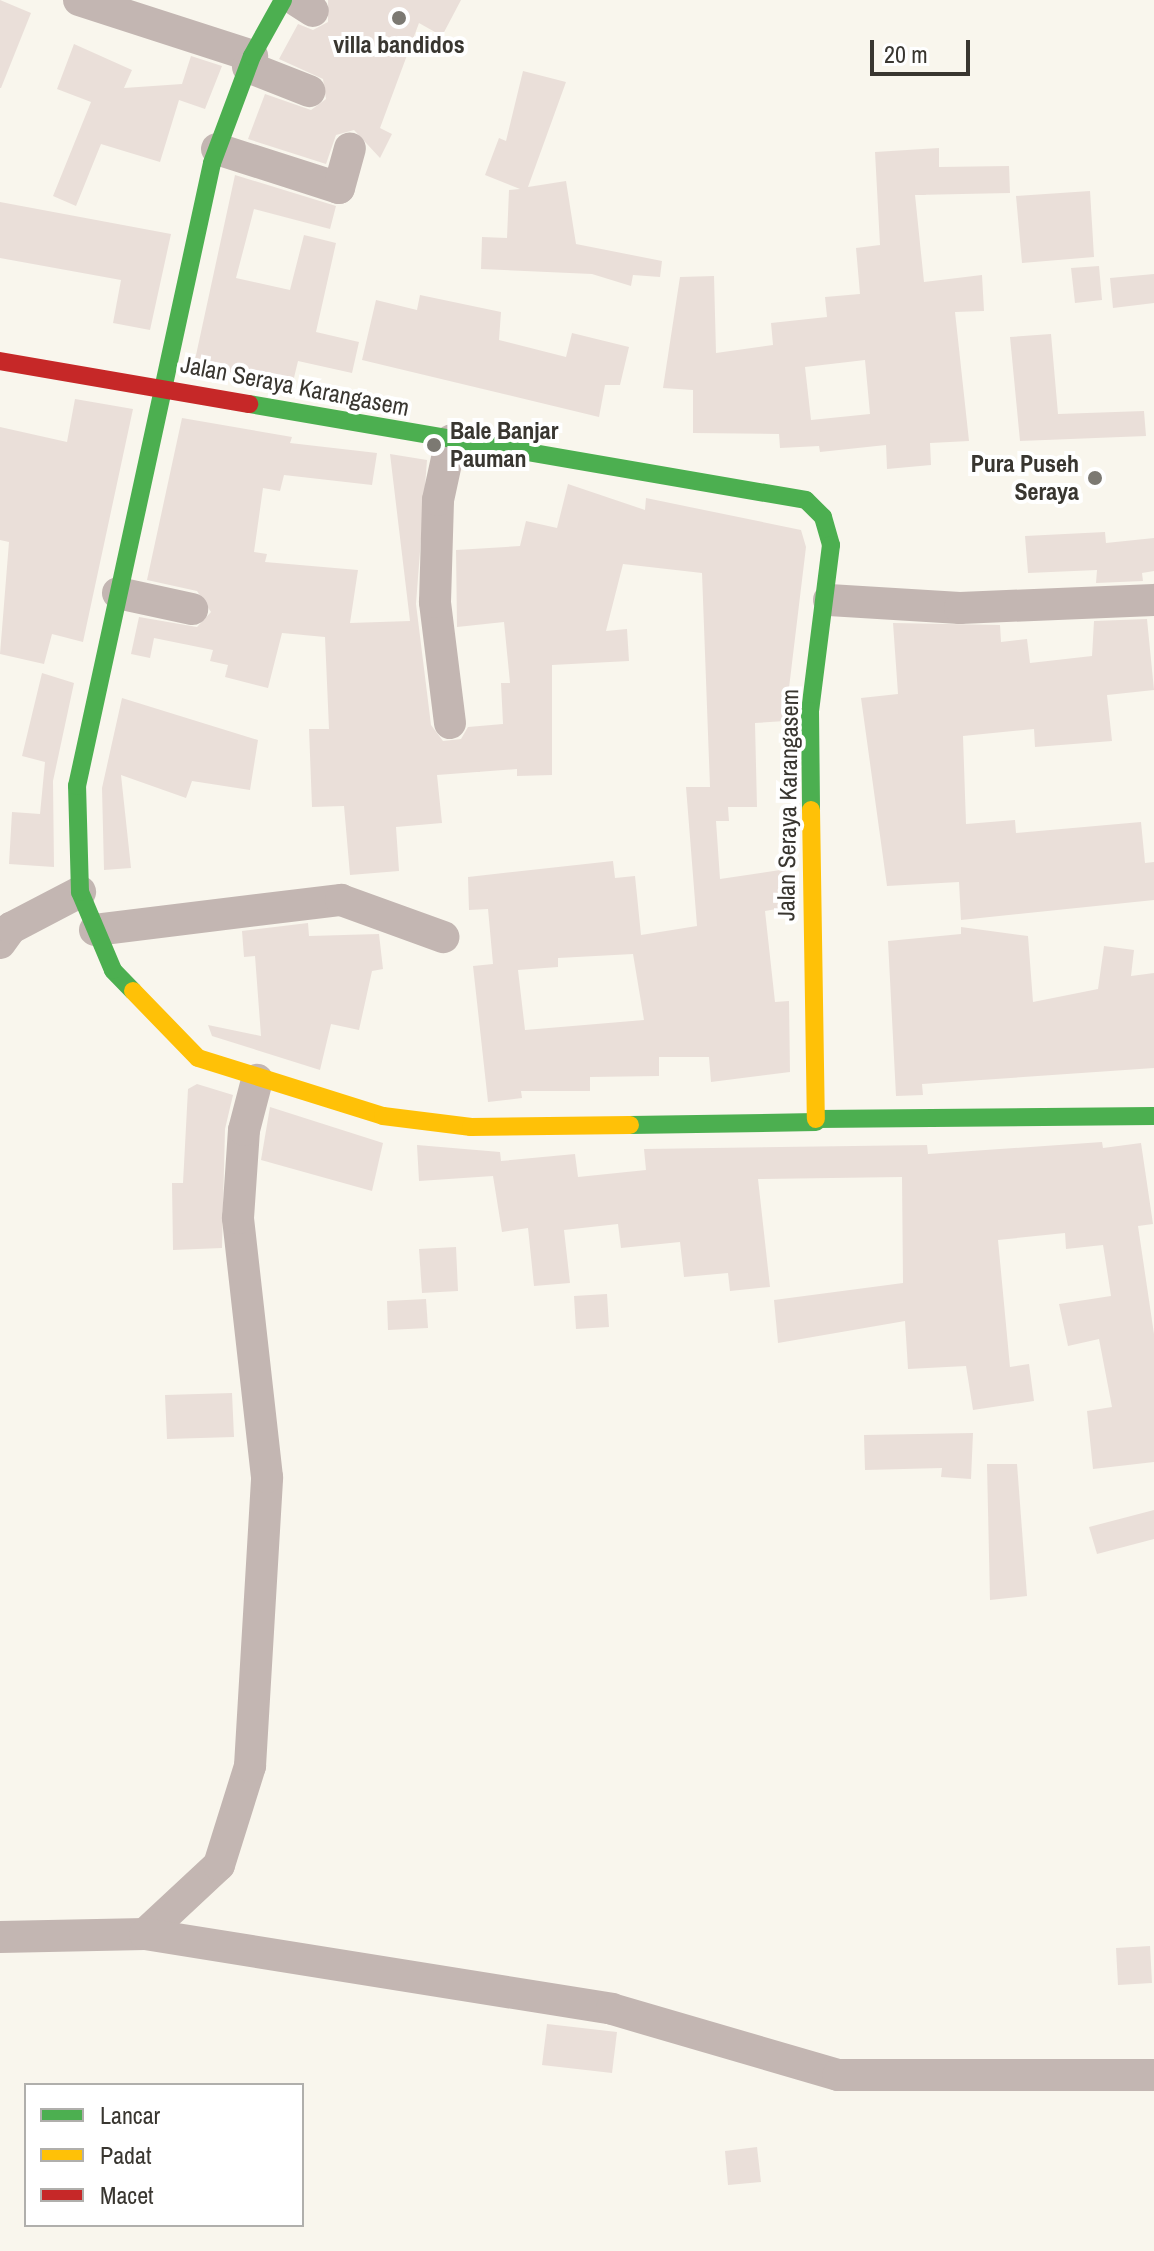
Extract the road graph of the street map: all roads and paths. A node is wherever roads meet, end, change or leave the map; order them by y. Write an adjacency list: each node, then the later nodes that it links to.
1 (79, 0): 3 (street)
2 (283, 0): 3 (street)
3 (250, 61): 4 (street); 6 (street)
4 (309, 91)
5 (350, 148): 6 (street)
6 (217, 149): 8 (street)
7 (0, 361): 8 (street, Jalan Seraya Karangasem)
8 (159, 385): 9 (street, Jalan Seraya Karangasem); 10 (street)
9 (451, 440): 11 (street, Jalan Seraya Karangasem); 14 (street)
10 (118, 593): 13 (street); 15 (street)
11 (829, 600): 12 (street); 21 (street, Jalan Seraya Karangasem)
12 (1154, 600)
13 (192, 609)
14 (450, 723)
15 (80, 892): 16 (street); 17 (street)
16 (95, 930): 18 (street); 19 (street)
17 (4, 932)
18 (443, 937)
19 (257, 1080): 21 (street); 22 (street)
20 (1154, 1116): 21 (street)
21 (816, 1122)
22 (145, 1934): 23 (street); 24 (street)
23 (0, 1937)
24 (1154, 2075)

